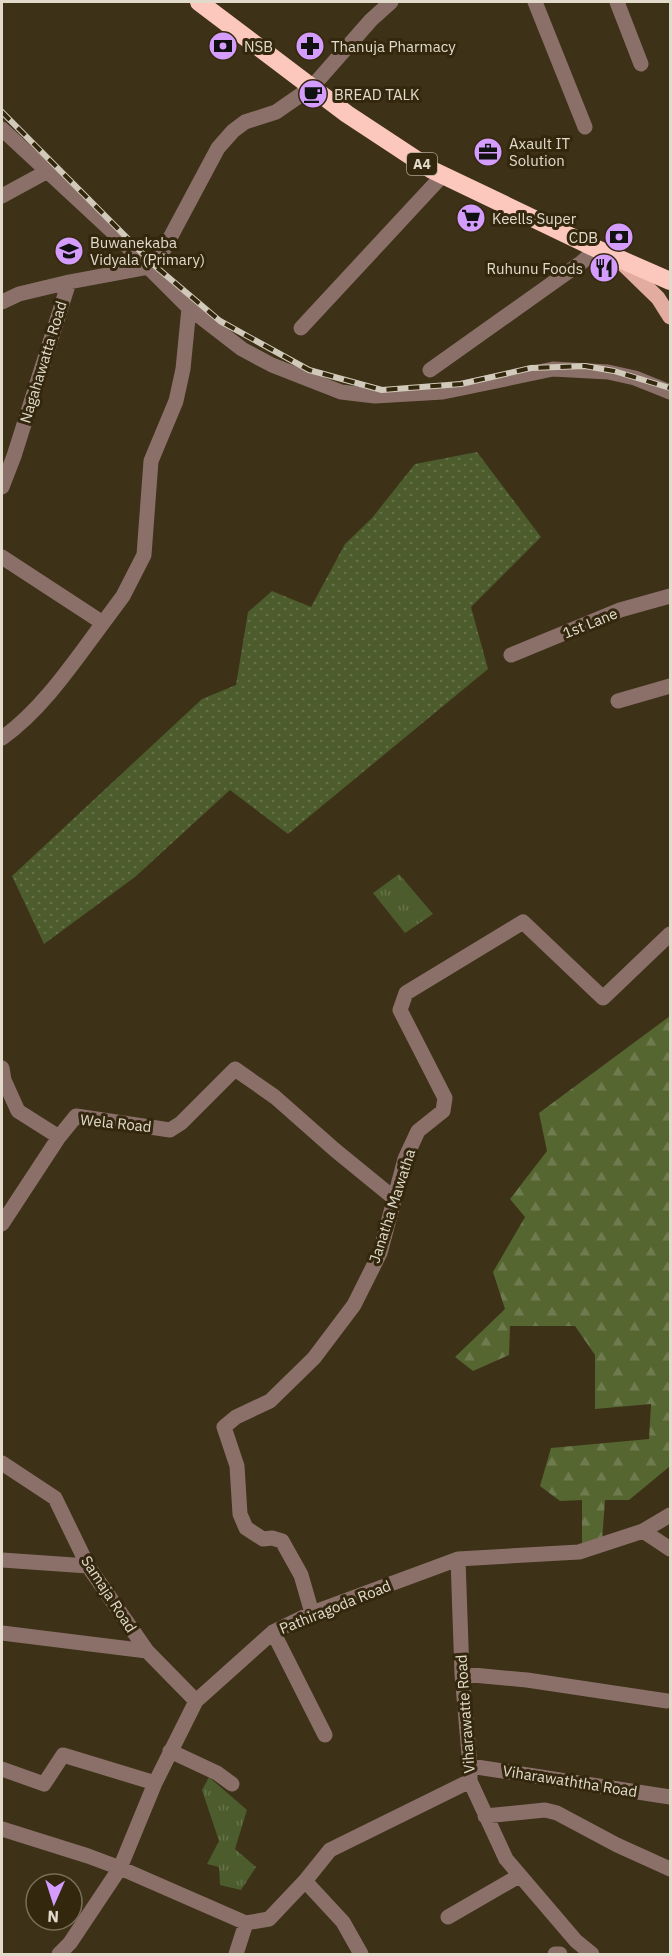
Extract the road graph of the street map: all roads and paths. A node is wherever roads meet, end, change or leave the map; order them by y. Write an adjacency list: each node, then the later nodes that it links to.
1 (200, 2): 6 (highway, A4)
2 (391, 2): 6 (street)
3 (535, 2): 7 (street)
4 (617, 2): 5 (street)
5 (641, 64)
6 (312, 87): 10 (highway, A4); 14 (street)
7 (585, 127)
8 (2, 129): 9 (street)
9 (46, 172): 11 (street); 14 (street)
10 (443, 176): 12 (highway, A4); 20 (street)
11 (2, 196)
12 (597, 249): 13 (highway, A4); 21 (street)
13 (618, 258): 15 (highway, A4); 19 (main road)
14 (149, 267): 16 (street, Nagahawatta Road); 18 (street)
15 (670, 281)
16 (69, 282): 17 (street); 23 (street, Nagahawatta Road)
17 (2, 302)
18 (189, 308): 22 (street); 26 (street)
19 (670, 317)
20 (301, 328)
21 (430, 370)
22 (670, 392)
23 (2, 487)
24 (2, 557): 26 (street)
25 (670, 596): 27 (street, 1st Lane)
26 (103, 623): 30 (street)
27 (512, 655)
28 (670, 686): 29 (street)
29 (618, 701)
30 (2, 738)
31 (670, 934): 34 (street, Janatha Mawatha)
32 (2, 1068): 33 (street)
33 (59, 1137): 34 (street, Wela Road); 35 (street, Wela Road)
34 (395, 1199): 43 (street, Janatha Mawatha)
35 (2, 1224)
36 (2, 1463): 42 (street, Samaja Road)
37 (670, 1515): 38 (street, Pathiragoda Road)
38 (643, 1532): 39 (street); 40 (street, Pathiragoda Road)
39 (670, 1549)
40 (458, 1559): 43 (street, Pathiragoda Road); 47 (street, Viharawatte Road)
41 (2, 1560): 42 (street)
42 (88, 1566): 46 (street, Samaja Road)
43 (312, 1613): 44 (street, Pathiragoda Road)
44 (273, 1632): 48 (street, Pathiragoda Road); 50 (street)
45 (2, 1633): 46 (street)
46 (147, 1651): 48 (street, Samaja Road)
47 (462, 1674): 49 (street); 53 (street, Viharawatte Road)
48 (196, 1701): 51 (street, Pathiragoda Road)
49 (667, 1701)
50 (325, 1735)
51 (170, 1752): 54 (street, Pathiragoda Road); 55 (street)
52 (2, 1769): 54 (street)
53 (470, 1774): 56 (street, Viharawaththa Road); 57 (street); 62 (street, Viharawatte Road)
54 (155, 1783): 59 (street, Pathiragoda Road)
55 (232, 1784)
56 (670, 1797)
57 (484, 1816): 60 (street); 61 (street)
58 (2, 1829): 59 (street)
59 (120, 1868): 64 (street); 65 (street, Pathiragoda Road)
60 (670, 1869)
61 (519, 1876): 63 (street); 70 (street)
62 (305, 1881): 64 (street, Viharawatte Road); 67 (street)
63 (448, 1917)
64 (246, 1923): 66 (street)
65 (67, 1951)
66 (237, 1954)
67 (361, 1954)
68 (555, 1954): 69 (street)
69 (560, 1954)
70 (592, 1954)

